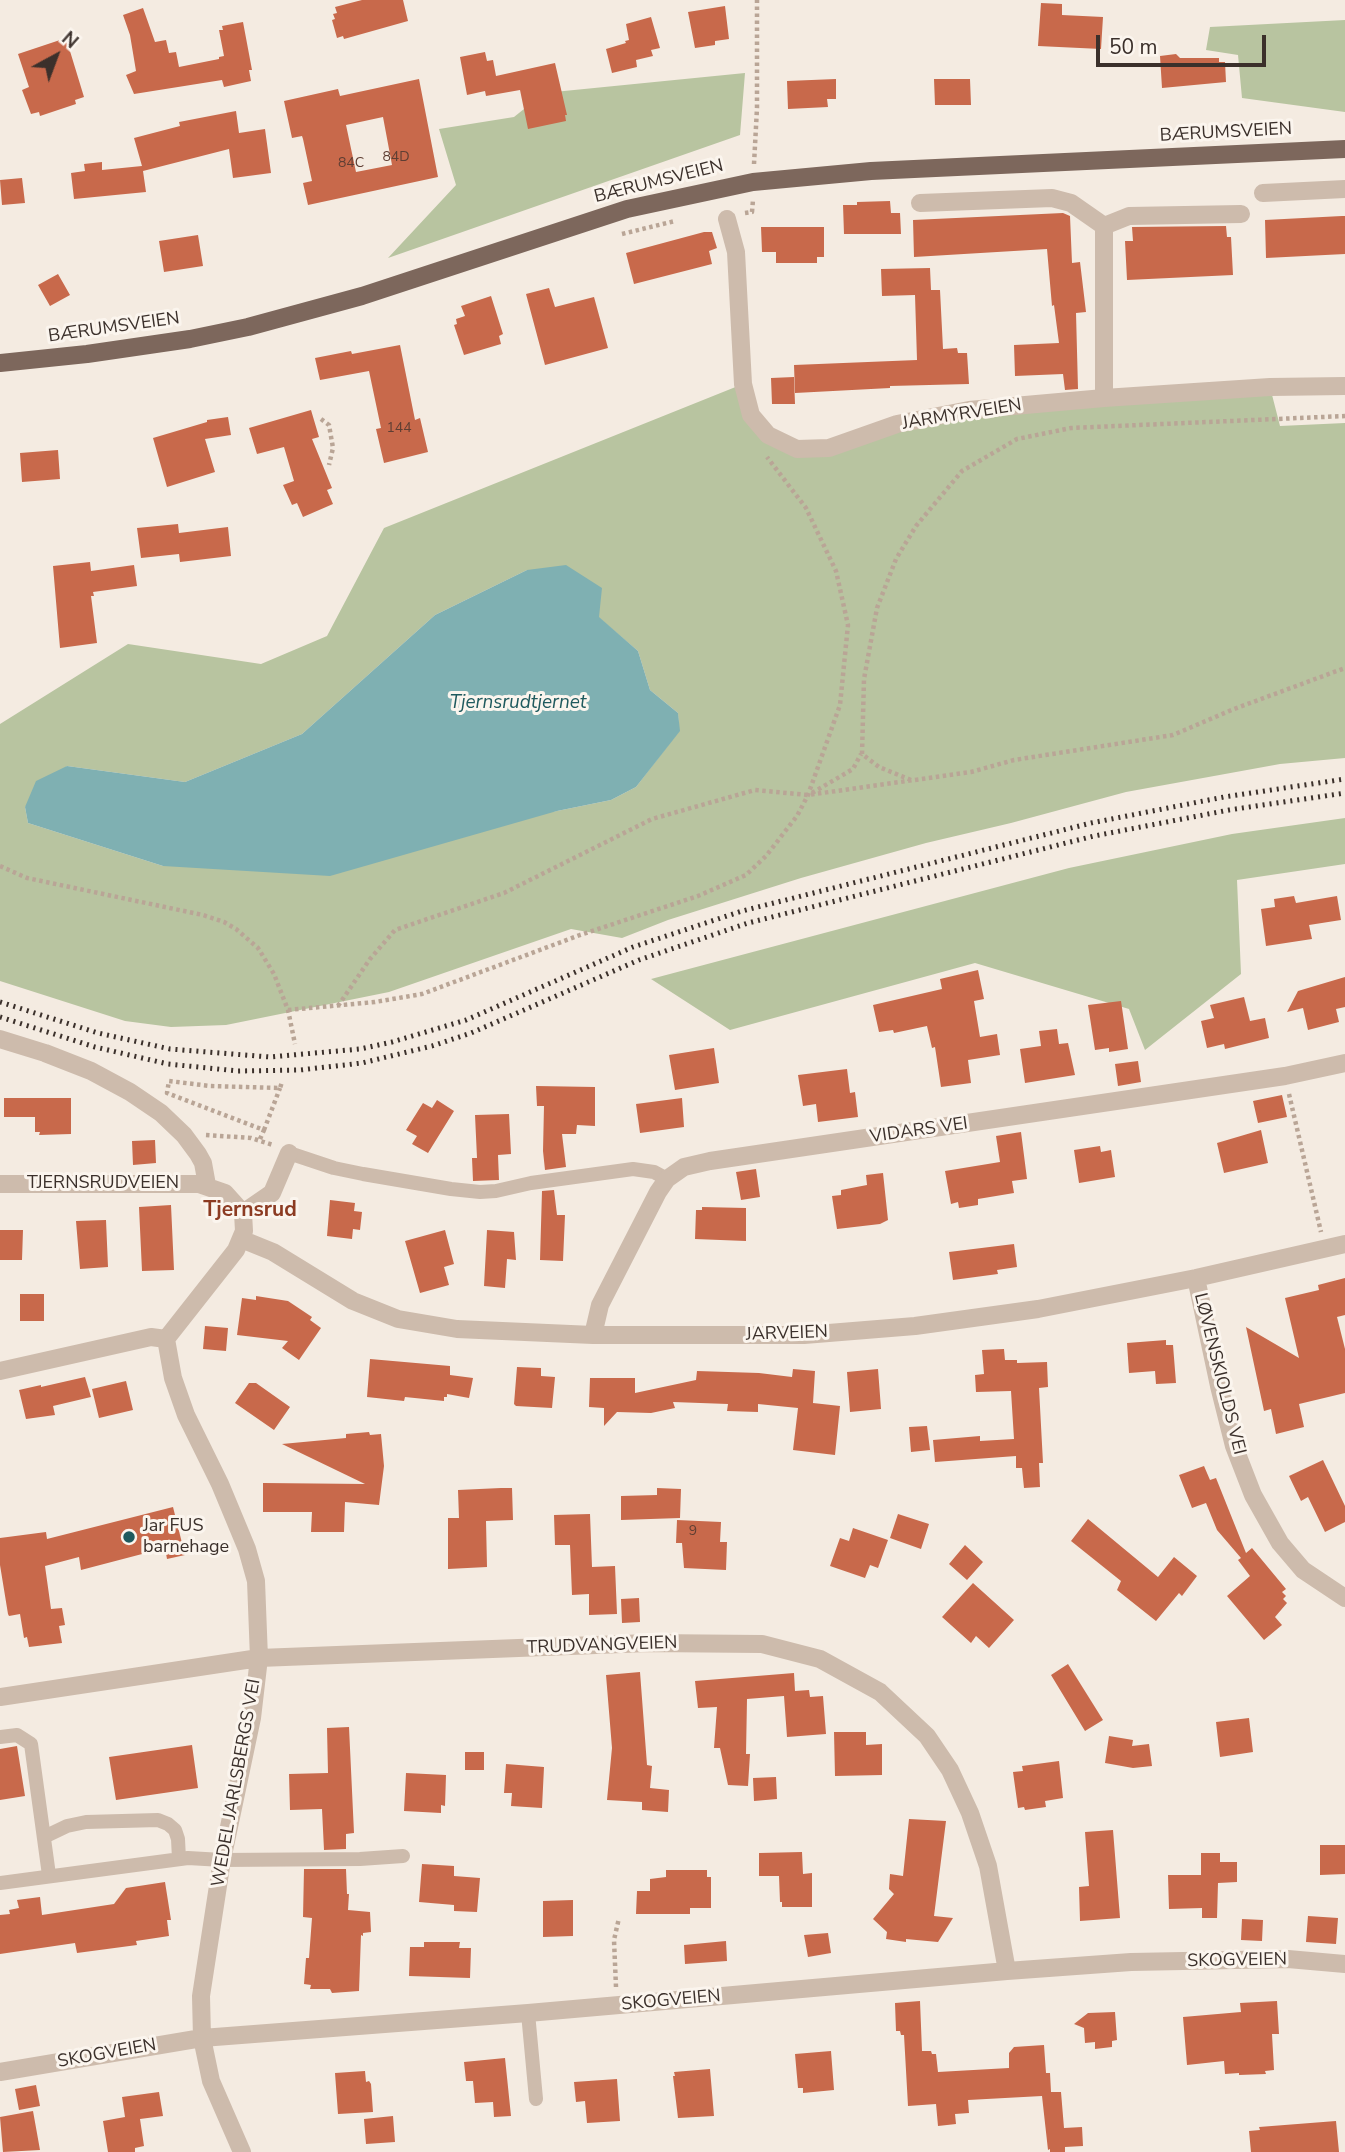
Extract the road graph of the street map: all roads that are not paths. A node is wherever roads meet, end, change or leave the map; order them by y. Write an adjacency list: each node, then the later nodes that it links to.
1 (1345, 149): 8 (main road, BÆRUMSVEIEN)
2 (1345, 190): 3 (street)
3 (1263, 193)
4 (920, 203): 7 (street)
5 (1241, 214): 7 (street)
6 (727, 219): 10 (street, JARMYRVEIEN)
7 (1104, 226): 10 (street)
8 (0, 363)
9 (1345, 387): 10 (street, JARMYRVEIEN)
10 (1104, 398)
11 (0, 1039): 16 (street)
12 (1345, 1063): 14 (street, VIDARS VEI)
13 (289, 1153): 14 (lane); 17 (street)
14 (667, 1179): 21 (street)
15 (0, 1184): 16 (street, TJERNSRUDVEIEN)
16 (207, 1185): 17 (street)
17 (243, 1213): 18 (street)
18 (242, 1239): 21 (street, JARVEIEN); 22 (street)
19 (1345, 1244): 20 (street, JARVEIEN)
20 (1196, 1278): 21 (street, JARVEIEN); 24 (street, LØVENSKIOLDS VEI)
21 (593, 1335)
22 (166, 1339): 23 (street); 25 (street, WEDEL JARLSBERGS VEI)
23 (0, 1371)
24 (1345, 1598)
25 (259, 1658): 26 (street, TRUDVANGVEIEN); 31 (street, WEDEL JARLSBERGS VEI); 35 (street, TRUDVANGVEIEN)
26 (0, 1697)
27 (0, 1737): 28 (lane)
28 (44, 1837): 30 (lane); 32 (lane)
29 (403, 1856): 31 (lane)
30 (179, 1859): 31 (lane); 32 (lane)
31 (222, 1860): 37 (street, WEDEL JARLSBERGS VEI)
32 (50, 1875): 33 (lane)
33 (0, 1883)
34 (1345, 1964): 35 (street, SKOGVEIEN)
35 (1007, 1971): 36 (street, SKOGVEIEN)
36 (528, 2013): 37 (street, SKOGVEIEN); 39 (lane)
37 (202, 2038): 38 (street, SKOGVEIEN); 40 (street, WEDEL JARLSBERGS VEI)
38 (0, 2072)
39 (536, 2099)
40 (242, 2152)

